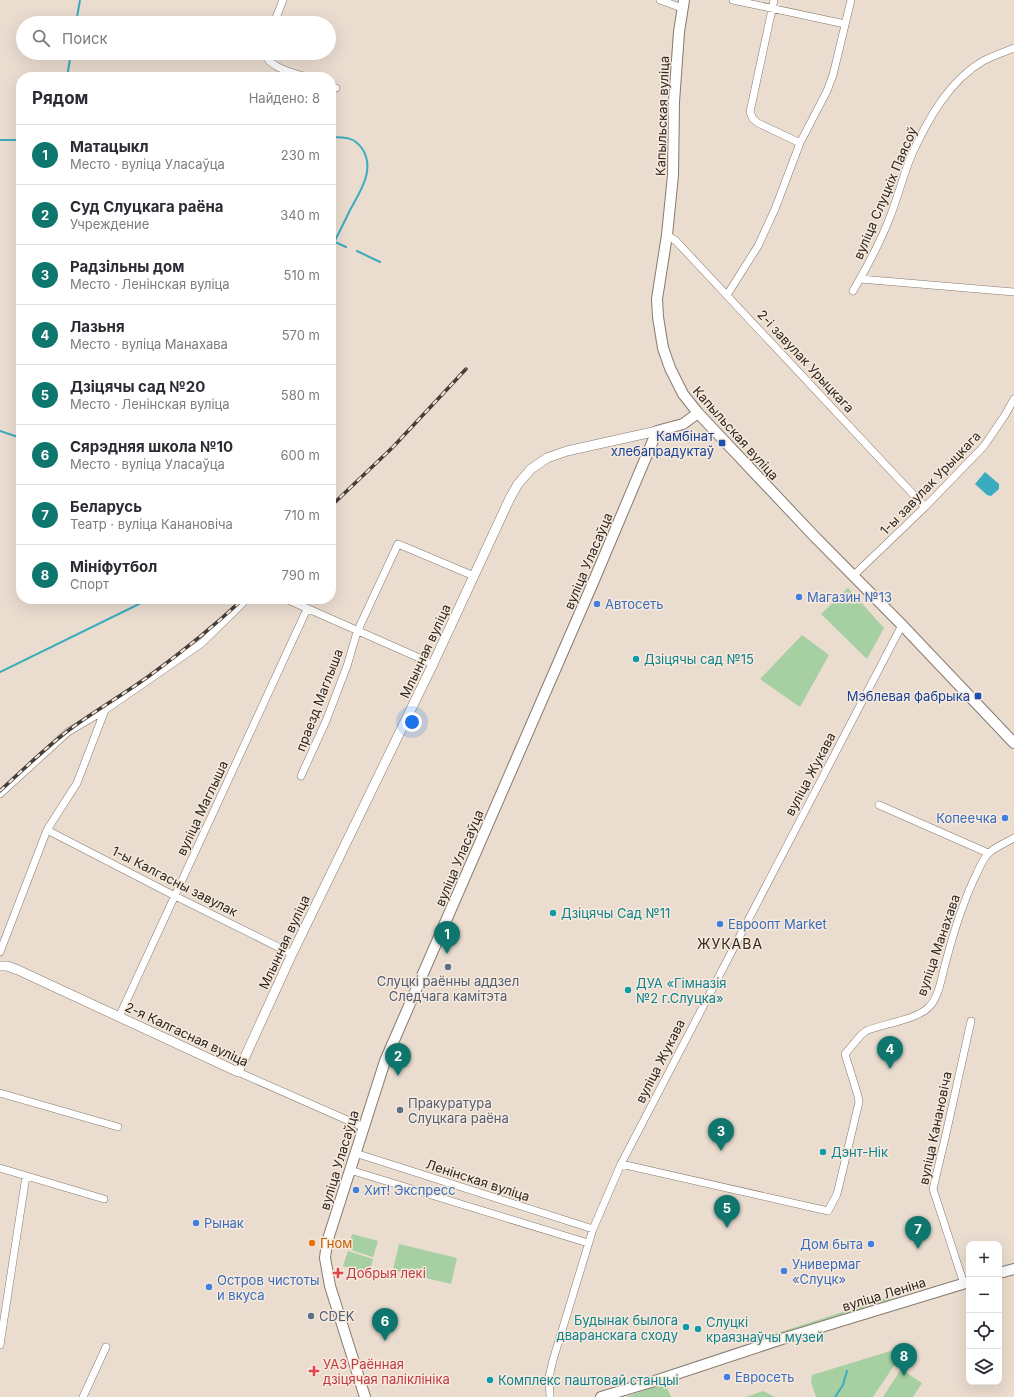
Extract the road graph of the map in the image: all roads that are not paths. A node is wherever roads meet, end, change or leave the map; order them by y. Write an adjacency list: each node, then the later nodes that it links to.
1 (282, 0): 8 (street)
2 (660, 0): 6 (street)
3 (733, 0): 7 (street)
4 (774, 0): 7 (street)
5 (852, 0): 9 (street)
6 (683, 4): 14 (main road, Капыльская вуліца)
7 (773, 8): 9 (street); 13 (street)
8 (276, 16)
9 (845, 24): 13 (street)
10 (1014, 48): 15 (street, вуліца Слуцкіх Паясоў)
11 (268, 60): 12 (street)
12 (294, 72)
13 (800, 143): 18 (street)
14 (667, 235): 18 (street, 2-і завулак Урыцкага); 20 (main road, Капыльская вуліца)
15 (860, 279): 16 (street, вуліца Слуцкіх Паясоў); 17 (street)
16 (853, 291)
17 (1014, 292)
18 (727, 295): 22 (street, 2-і завулак Урыцкага)
19 (1014, 399): 22 (street, 1-ы завулак Урыцкага)
20 (698, 413): 21 (main road, Млынная вуліца); 24 (main road, Капыльская вуліца)
21 (657, 431): 23 (street, Млынная вуліца); 48 (main road, вуліца Уласаўца)
22 (925, 506): 24 (street, 1-ы завулак Урыцкага)
23 (474, 576): 29 (street, праезд Маглыша); 30 (street, Млынная вуліца)
24 (853, 576): 28 (main road, Капыльская вуліца)
25 (242, 604): 31 (street)
26 (296, 604): 27 (street)
27 (307, 609): 29 (street); 39 (street, вуліца Маглыша)
28 (902, 625): 32 (main road, Капыльская вуліца); 50 (street, вуліца Жукава)
29 (357, 632): 30 (street); 33 (street, праезд Маглыша)
30 (433, 664): 41 (street, Млынная вуліца)
31 (105, 710): 34 (street); 36 (street)
32 (1014, 744)
33 (301, 776)
34 (0, 794)
35 (879, 805): 38 (street)
36 (48, 830): 39 (street, 1-ы Калгасны завулак); 40 (street)
37 (1014, 838): 38 (street, вуліца Манахава)
38 (988, 854): 50 (street, вуліца Манахава)
39 (175, 896): 41 (street, 1-ы Калгасны завулак); 43 (street, вуліца Маглыша)
40 (0, 952)
41 (292, 954): 45 (street, Млынная вуліца)
42 (0, 966): 43 (street, 2-я Калгасная вуліца)
43 (119, 1017): 45 (street, 2-я Калгасная вуліца)
44 (971, 1021): 59 (street, вуліца Канановіча)
45 (238, 1072): 48 (street, 2-я Калгасная вуліца)
46 (0, 1093): 47 (street)
47 (118, 1127)
48 (363, 1127): 49 (main road, вуліца Уласаўца)
49 (355, 1153): 52 (main road, вуліца Уласаўца); 55 (street, Ленінская вуліца)
50 (621, 1164): 55 (street, вуліца Жукава)
51 (0, 1168): 53 (street)
52 (350, 1170): 56 (street, Ленінская вуліца); 64 (main road, вуліца Уласаўца)
53 (26, 1176): 54 (street); 61 (street)
54 (104, 1198)
55 (593, 1229): 56 (street, вуліца Жукава)
56 (588, 1243): 65 (street, вуліца Жукава)
57 (1014, 1269): 58 (main road)
58 (1002, 1272)
59 (966, 1280)
60 (966, 1283): 66 (main road, вуліца Леніна)
61 (0, 1345)
62 (106, 1347): 63 (street)
63 (82, 1397)
64 (365, 1397)
65 (550, 1397)
66 (601, 1397)

